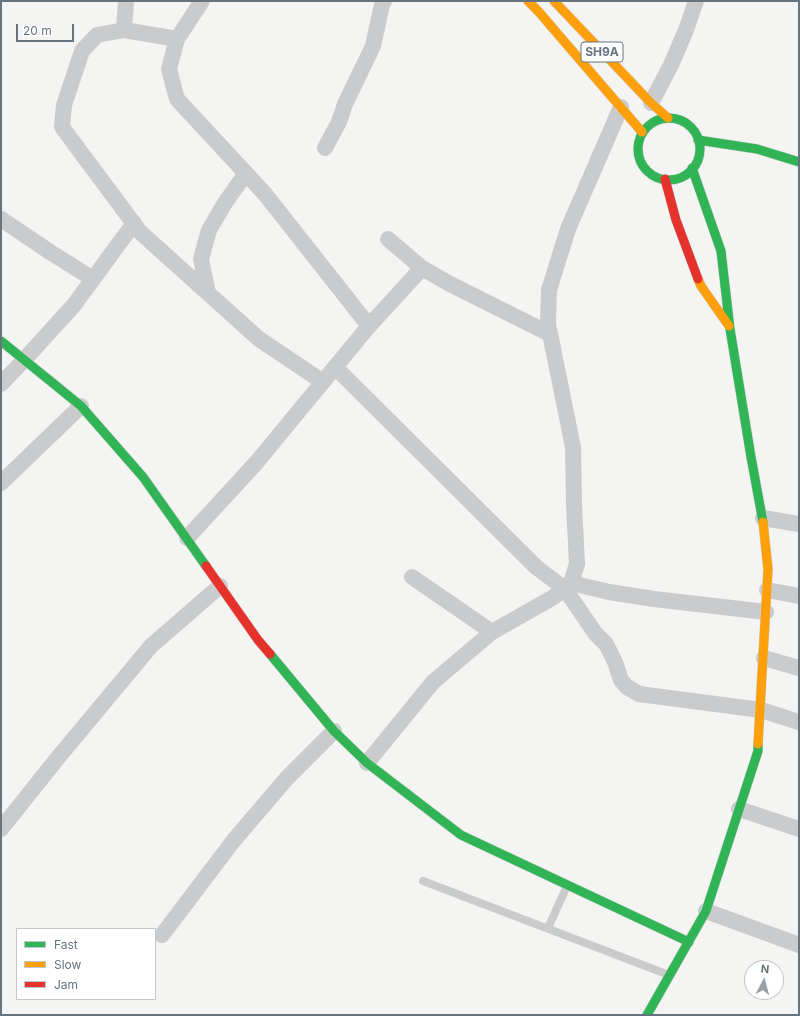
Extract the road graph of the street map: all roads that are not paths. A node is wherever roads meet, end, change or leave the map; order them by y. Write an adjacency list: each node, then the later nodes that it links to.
1 (126, 1): 7 (street)
2 (202, 1): 8 (street)
3 (384, 1): 14 (street)
4 (528, 1): 10 (street)
5 (554, 1): 9 (street, SH9A)
6 (696, 1): 9 (street)
7 (124, 30): 8 (street); 20 (street)
8 (178, 39): 17 (street)
9 (651, 103): 11 (street)
10 (621, 107): 12 (street); 27 (street)
11 (668, 118): 12 (street); 13 (street)
12 (642, 132): 18 (street)
13 (698, 140): 15 (street); 16 (street)
14 (325, 148)
15 (799, 162)
16 (692, 168): 18 (street); 26 (street)
17 (246, 173): 24 (street); 25 (street)
18 (665, 179): 26 (street)
19 (1, 218): 23 (street)
20 (134, 223): 23 (street); 24 (street)
21 (388, 238): 22 (street)
22 (422, 268): 25 (street); 27 (street)
23 (93, 279): 29 (street)
24 (208, 293): 31 (street)
25 (369, 326): 30 (street)
26 (730, 329): 35 (street)
27 (550, 334): 40 (street)
28 (1, 341): 29 (street)
29 (24, 360): 32 (street); 33 (street)
30 (335, 367): 31 (street); 40 (street)
31 (323, 382): 37 (street)
32 (1, 384)
33 (81, 406): 34 (street); 37 (street)
34 (1, 483)
35 (763, 518): 36 (street); 41 (street)
36 (799, 524)
37 (187, 538): 39 (street)
38 (412, 576): 44 (street)
39 (220, 586): 49 (street); 52 (street)
40 (568, 586): 43 (street); 44 (street); 47 (street)
41 (767, 590): 42 (street); 43 (street)
42 (799, 596)
43 (766, 612): 45 (street)
44 (492, 632): 50 (street)
45 (764, 658): 46 (street); 47 (street)
46 (799, 668)
47 (760, 710): 48 (street); 51 (street)
48 (799, 722)
49 (334, 730): 50 (street); 58 (street)
50 (367, 763): 55 (street)
51 (739, 809): 53 (street); 56 (street)
52 (1, 829)
53 (799, 829)
54 (423, 881): 57 (lane)
55 (567, 885): 57 (lane); 59 (street)
56 (706, 911): 59 (street); 60 (street)
57 (548, 928): 61 (lane)
58 (162, 935)
59 (689, 942): 61 (street)
60 (799, 945)
61 (670, 976): 62 (street)
62 (647, 1015)

